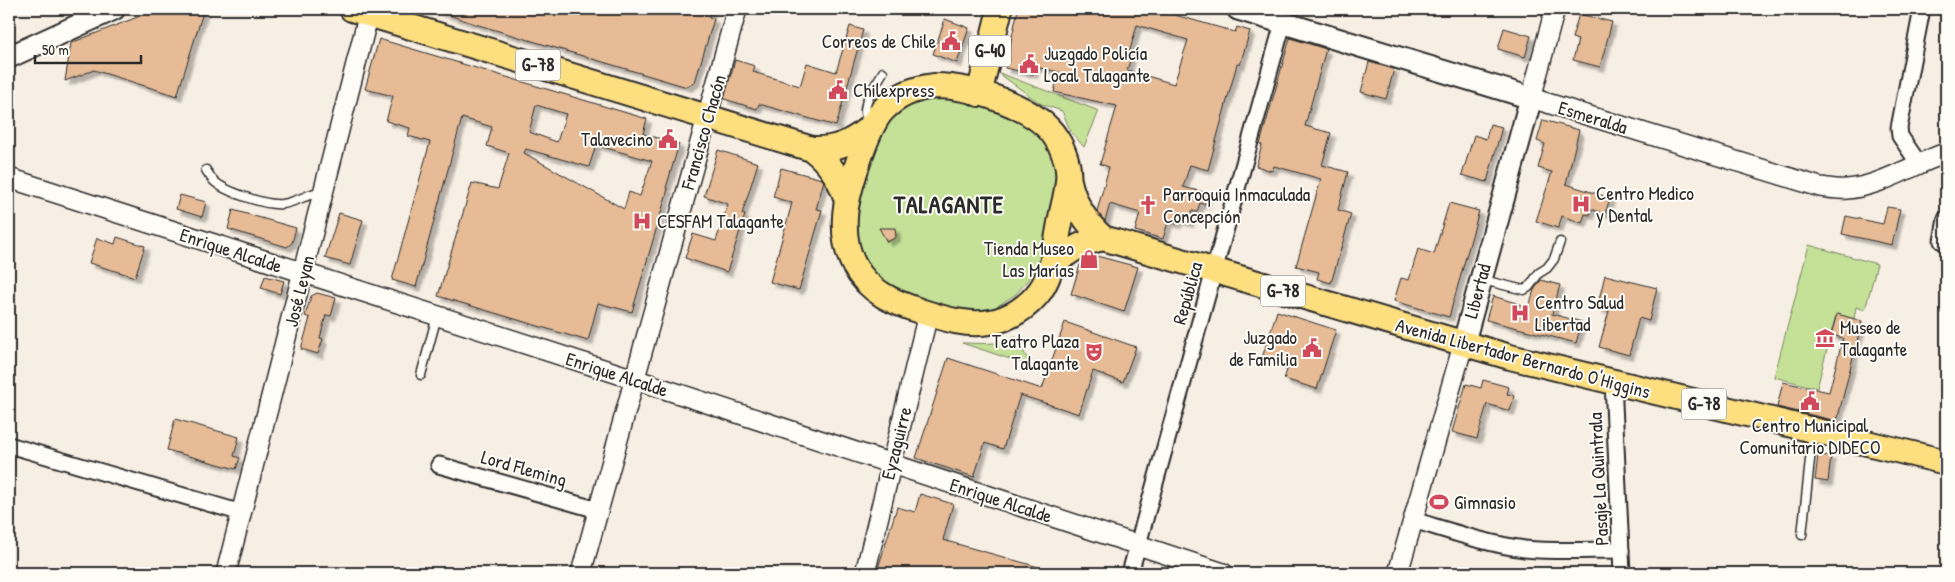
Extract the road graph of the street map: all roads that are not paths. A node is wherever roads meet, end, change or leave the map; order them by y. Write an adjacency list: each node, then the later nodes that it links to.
1 (114, 9): 9 (main road)
2 (737, 9): 13 (street, Francisco Chacón)
3 (1000, 9): 11 (main road, G-40)
4 (1238, 9): 8 (main road, Esmeralda)
5 (1556, 9): 12 (street, Libertad)
6 (1922, 9): 17 (street)
7 (364, 10): 13 (main road, G-78); 21 (street, José Leyan)
8 (1283, 23): 12 (main road, Esmeralda); 28 (street, República)
9 (9, 57)
10 (883, 72): 14 (lane)
11 (979, 94): 14 (main road, G-78); 20 (main road, G-78)
12 (1531, 98): 17 (street, Esmeralda); 30 (main road, Libertad)
13 (706, 116): 15 (main road, G-78); 35 (street, Francisco Chacón)
14 (871, 126): 15 (main road, G-78); 22 (main road, G-78)
15 (812, 149): 22 (main road, G-78)
16 (1946, 153): 17 (street, Esmeralda)
17 (1919, 164)
18 (206, 170): 21 (lane)
19 (9, 178): 29 (street, Enrique Alcalde)
20 (1069, 181): 24 (main road, G-78); 27 (main road, G-78)
21 (324, 191): 29 (street, José Leyan)
22 (847, 201): 31 (main road, G-78)
23 (1946, 219): 25 (street)
24 (1103, 238): 27 (main road, G-78); 28 (main road, Avenida Libertador Bernardo O'Higgins / G-78)
25 (1942, 241)
26 (1560, 242): 30 (lane)
27 (1050, 269): 31 (main road, G-78)
28 (1214, 271): 33 (main road, Avenida Libertador Bernardo O'Higgins / G-78); 46 (street, República)
29 (303, 273): 32 (street, Enrique Alcalde); 43 (street, José Leyan)
30 (1481, 279): 33 (main road, Libertad)
31 (928, 314): 40 (street, Eyzaguirre)
32 (437, 316): 34 (lane); 35 (street, Enrique Alcalde)
33 (1463, 345): 36 (main road, Avenida Libertador Bernardo O'Higgins / G-78); 44 (street, Libertad)
34 (421, 374)
35 (634, 379): 40 (street, Enrique Alcalde); 42 (street, Francisco Chacón)
36 (1613, 382): 37 (main road, Avenida Libertador Bernardo O'Higgins / G-78); 47 (street, Pasaje La Quintrala)
37 (1814, 430): 39 (main road, Avenida Libertador Bernardo O'Higgins / G-78); 45 (lane)
38 (9, 445): 43 (street)
39 (1946, 462)
40 (891, 464): 46 (street, Enrique Alcalde); 50 (street, Eyzaguirre)
41 (439, 465): 42 (street, Lord Fleming)
42 (598, 510): 49 (street, Francisco Chacón)
43 (242, 513): 48 (street, José Leyan)
44 (1413, 520): 47 (street); 53 (street, Libertad)
45 (1802, 535)
46 (1137, 545): 51 (street, República); 52 (street, Enrique Alcalde)
47 (1621, 550): 54 (street, Pasaje La Quintrala)
48 (226, 573)
49 (581, 573)
50 (864, 573)
51 (1130, 573)
52 (1223, 573)
53 (1398, 573)
54 (1622, 573)

